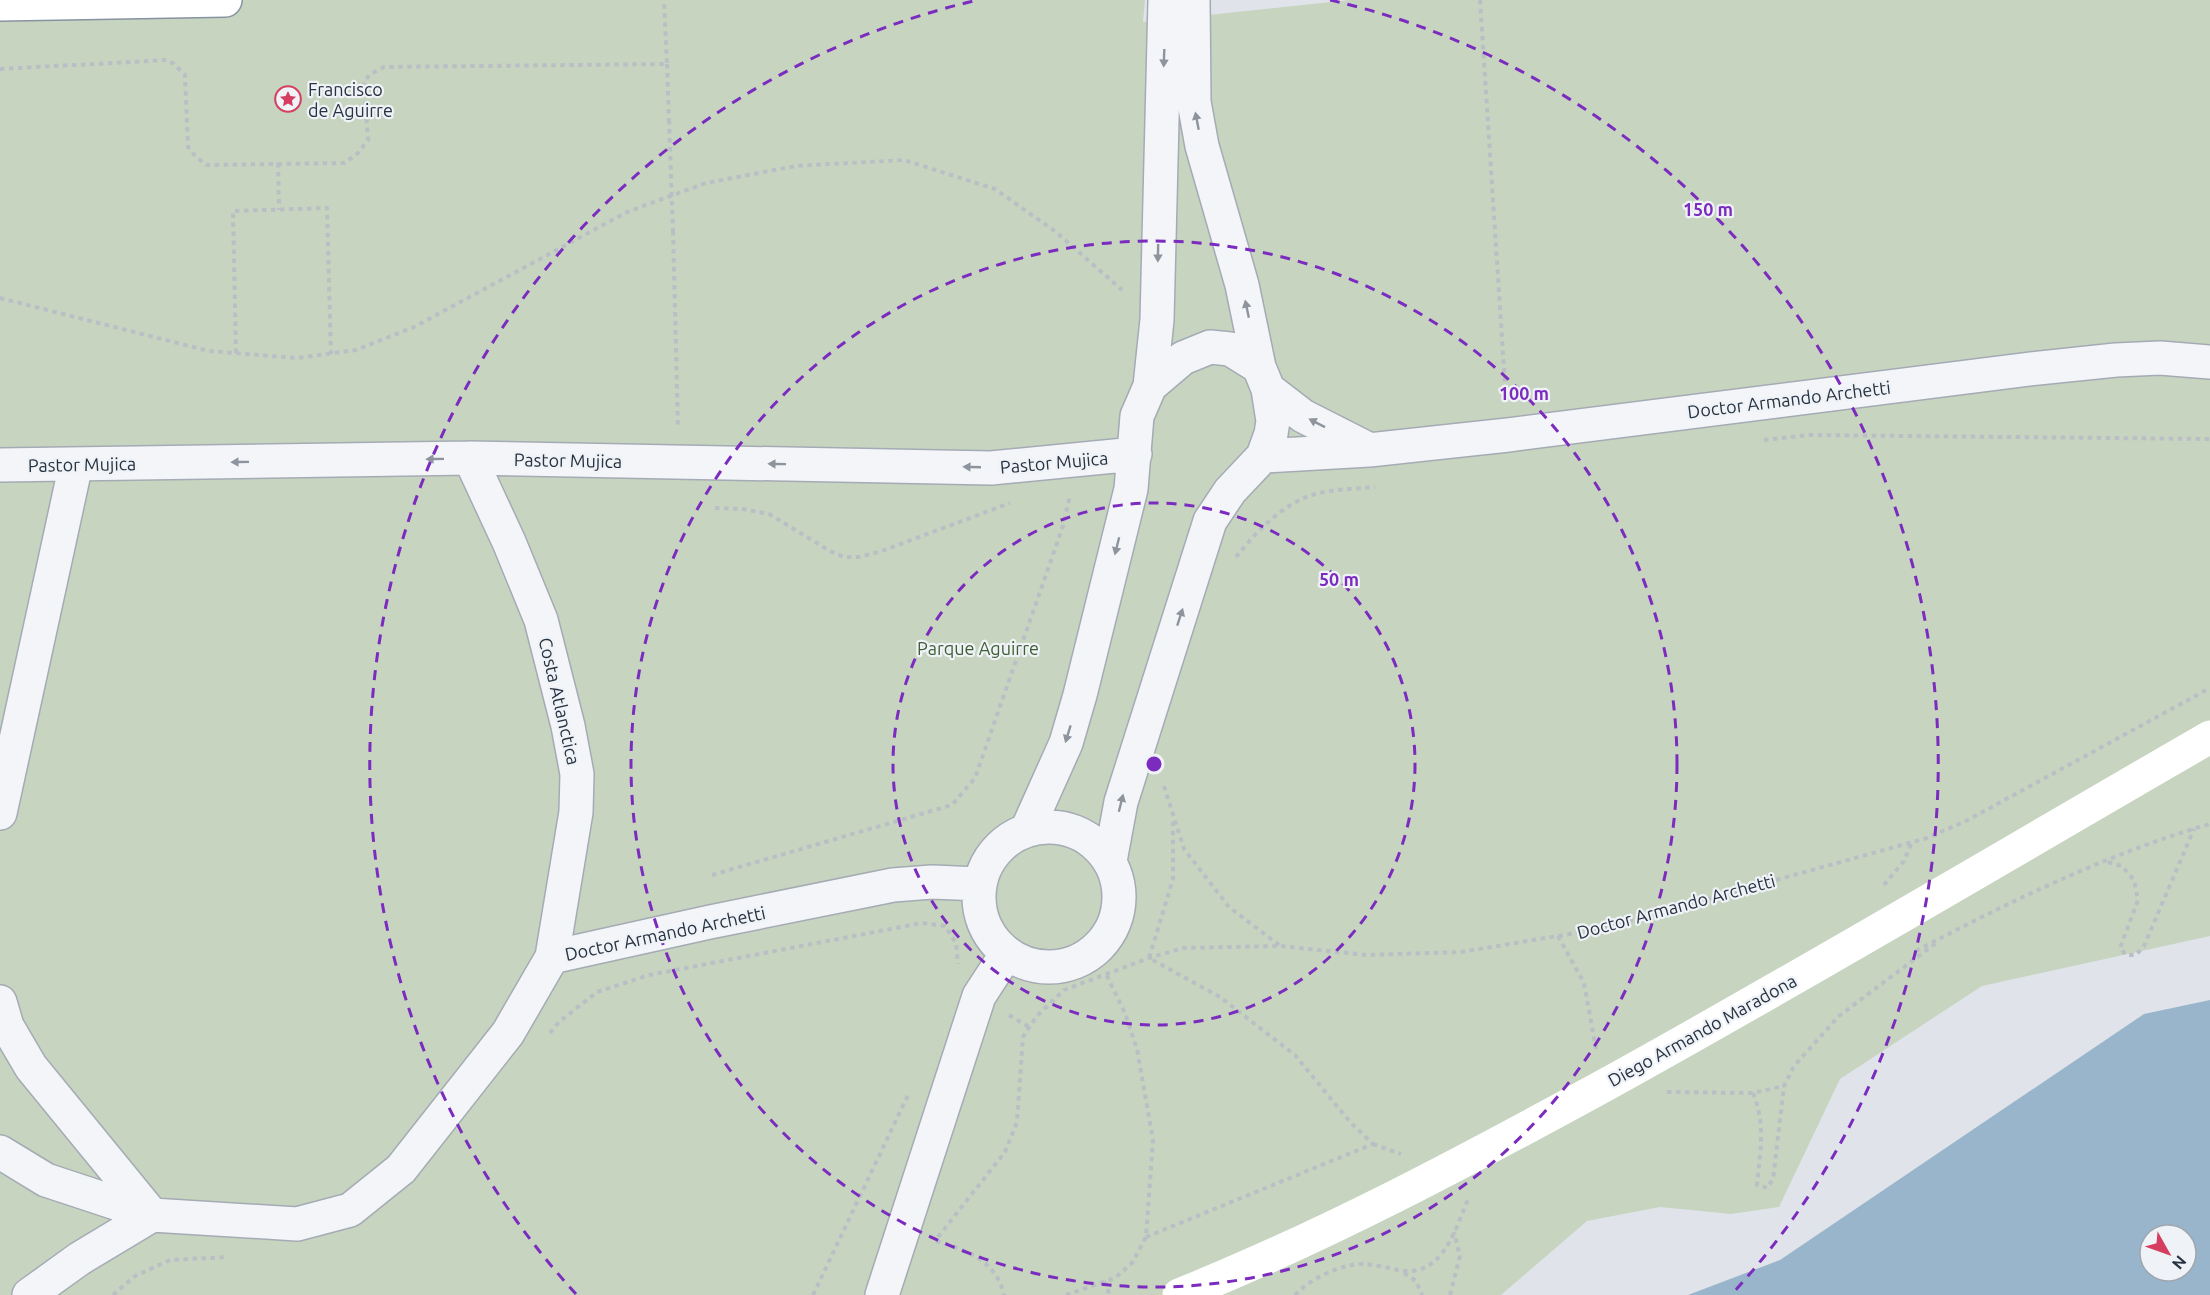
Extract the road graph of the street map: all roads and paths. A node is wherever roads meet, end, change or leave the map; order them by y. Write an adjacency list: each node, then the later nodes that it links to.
1 (195, 0): 2 (main road); 7 (main road)
2 (225, 0)
3 (664, 0): 8 (path)
4 (1165, 0): 13 (street, one-way to 13)
5 (1193, 0): 17 (street, one-way to 5)
6 (1479, 0): 20 (path)
7 (0, 4)
8 (667, 64): 10 (path); 19 (path, bridge)
9 (0, 69): 10 (path)
10 (278, 163): 11 (path)
11 (279, 210): 14 (path); 15 (path)
12 (0, 298): 14 (path)
13 (1157, 320): 15 (path); 18 (street)
14 (236, 353): 15 (path)
15 (331, 354)
16 (2210, 362): 20 (street, Doctor Armando Archetti)
17 (1263, 378): 18 (street); 23 (street, one-way to 17); 25 (street)
18 (1150, 386): 24 (street)
19 (678, 425)
20 (1508, 435): 23 (street, Doctor Armando Archetti)
21 (2210, 439): 22 (path)
22 (1761, 441)
23 (1369, 450): 25 (street, Doctor Armando Archetti)
24 (1135, 454): 26 (street, Pastor Mujica, one-way to 26); 40 (street, one-way to 40)
25 (1263, 456): 42 (street, one-way to 25)
26 (470, 458): 27 (street, Pastor Mujica, one-way to 27); 51 (street, Costa Atlanctica)
27 (76, 464): 28 (street, Pastor Mujica); 37 (street)
28 (0, 465)
29 (1386, 486): 33 (path)
30 (1061, 491): 44 (path)
31 (1020, 500): 32 (path)
32 (715, 508)
33 (1231, 564)
34 (2210, 688): 41 (path, Doctor Armando Archetti)
35 (2210, 737): 60 (main road, Diego Armando Maradona)
36 (1167, 777): 38 (path)
37 (0, 813)
38 (1173, 817): 49 (path); 52 (path)
39 (2194, 829): 43 (path)
40 (1027, 830): 42 (street); 45 (street)
41 (1912, 842): 46 (path); 48 (path, Doctor Armando Archetti)
42 (1110, 861): 50 (street)
43 (2107, 861)
44 (712, 875)
45 (980, 884): 50 (street); 51 (street, Doctor Armando Archetti)
46 (1883, 885)
47 (1946, 935): 61 (path)
48 (1558, 936): 49 (path, Doctor Armando Archetti); 58 (path)
49 (1280, 946): 52 (path, Doctor Armando Archetti)
50 (1007, 953): 79 (street)
51 (552, 957): 68 (street, Doctor Armando Archetti)
52 (1149, 958): 54 (path, Doctor Armando Archetti); 64 (path)
53 (959, 974): 56 (path)
54 (1106, 974): 70 (path); 71 (path, Doctor Armando Archetti)
55 (0, 1002): 68 (street)
56 (545, 1040)
57 (1604, 1045): 58 (path)
58 (1596, 1049): 59 (path)
59 (1586, 1054)
60 (1638, 1067): 63 (path); 83 (main road, Diego Armando Maradona)
61 (1784, 1086): 63 (path); 63 (path)
62 (910, 1091): 78 (path)
63 (1753, 1093)
64 (1373, 1144): 66 (path); 70 (path)
65 (0, 1152): 68 (street, Doctor Armando Archetti)
66 (1404, 1155)
67 (1473, 1190): 69 (path)
68 (152, 1215): 76 (street)
69 (1454, 1231): 74 (path); 86 (path)
70 (1146, 1237): 75 (path)
71 (935, 1241): 72 (path, Doctor Armando Archetti); 80 (path)
72 (930, 1248)
73 (229, 1257): 77 (path)
74 (1401, 1271): 84 (path); 85 (path)
75 (1104, 1281): 81 (path); 82 (path)
76 (29, 1295)
77 (113, 1295)
78 (813, 1295)
79 (882, 1295)
80 (1004, 1295)
81 (1066, 1295)
82 (1110, 1295)
83 (1179, 1295)
84 (1295, 1295)
85 (1422, 1295)
86 (1450, 1295)

